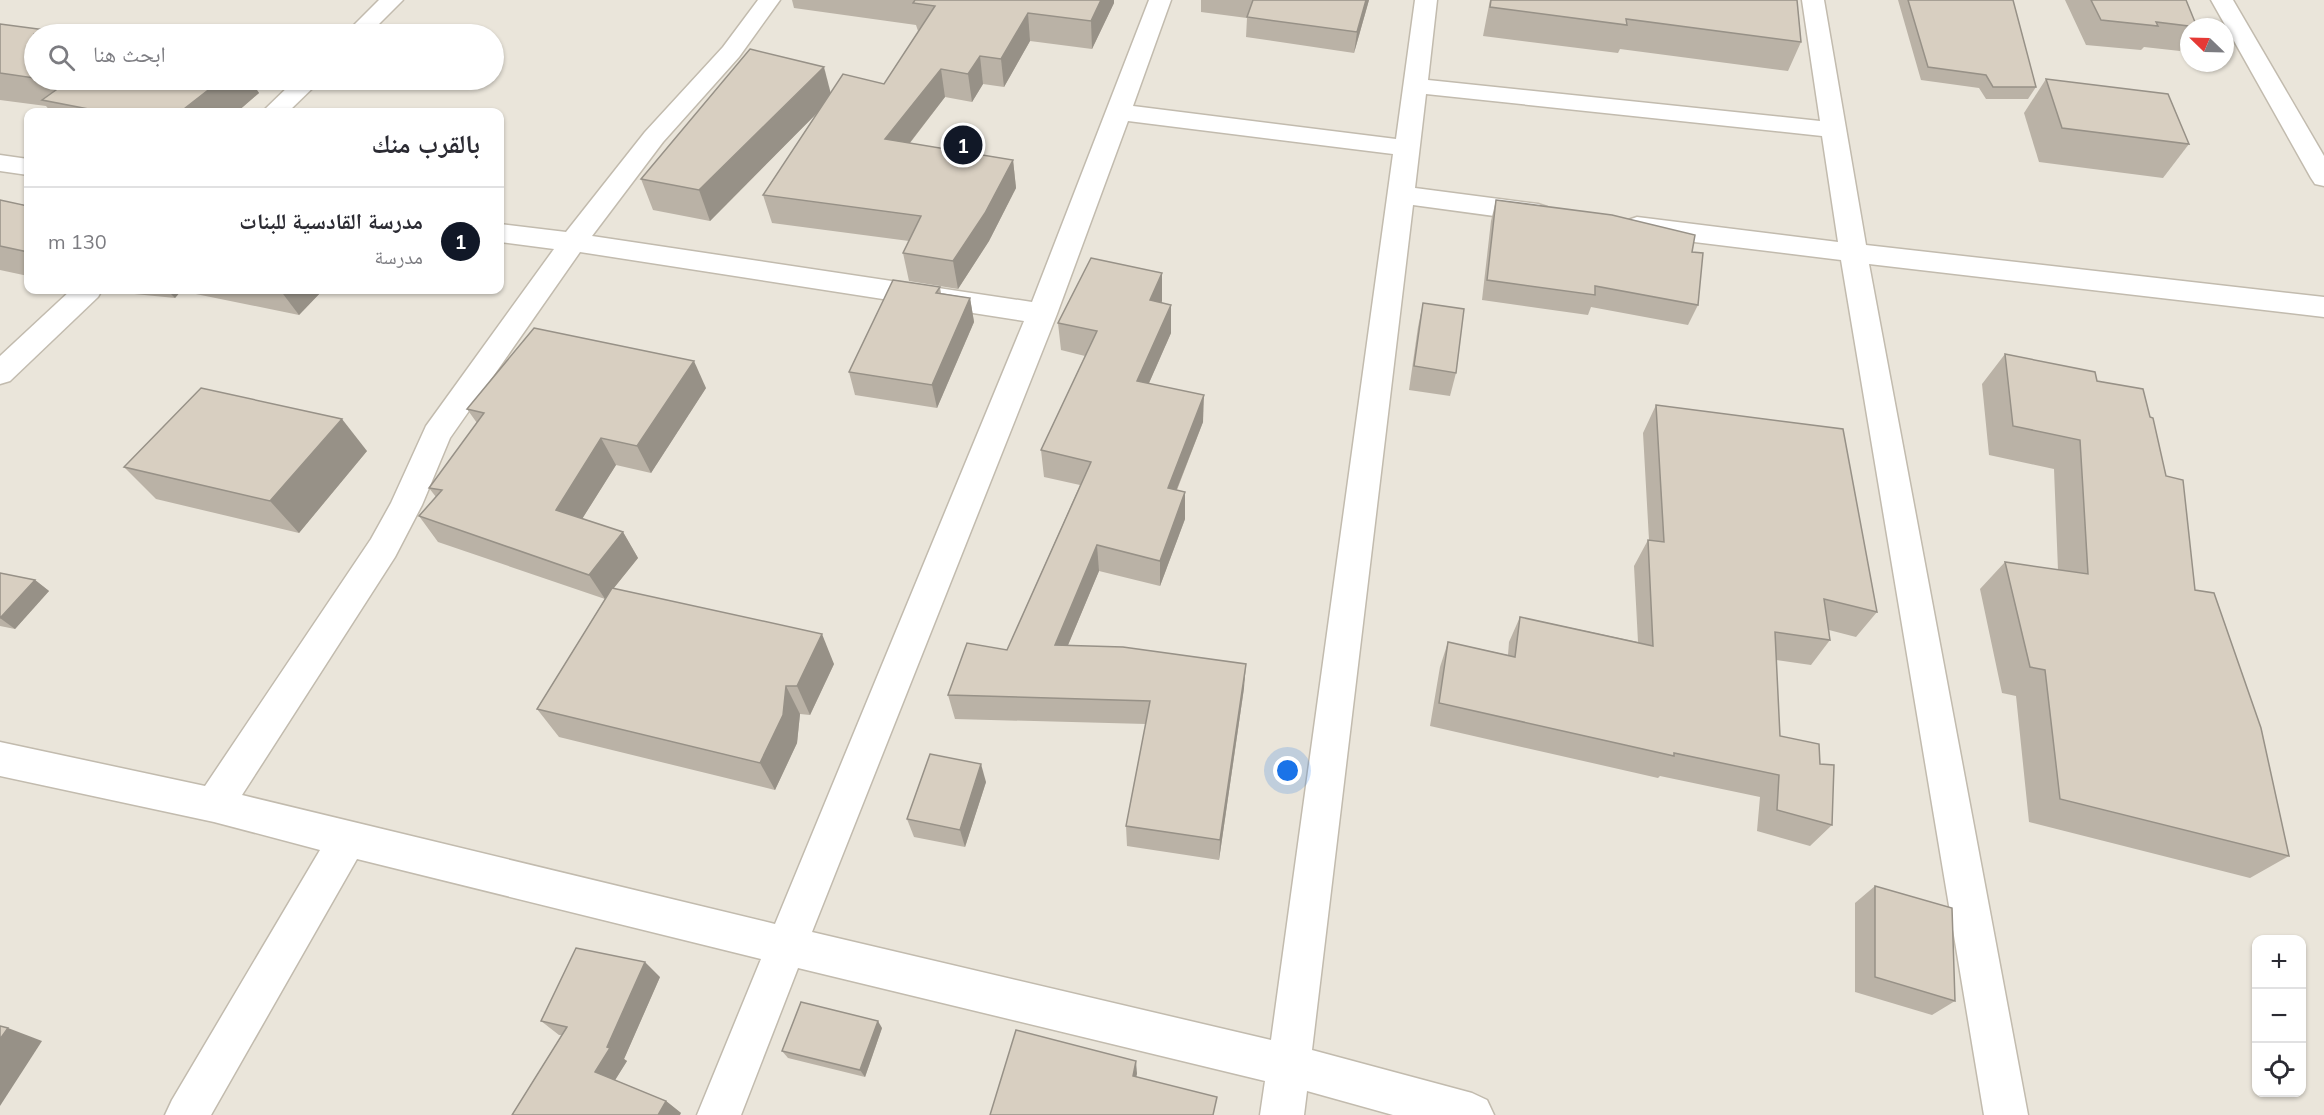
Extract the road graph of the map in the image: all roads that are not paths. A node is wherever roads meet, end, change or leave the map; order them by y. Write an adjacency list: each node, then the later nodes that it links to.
1 (392, 0): 7 (street)
2 (769, 0): 21 (street)
3 (1160, 0): 11 (street)
4 (1426, 0): 8 (street)
5 (1813, 0): 12 (street)
6 (2222, 0): 16 (street)
7 (367, 24)
8 (1416, 86): 12 (street); 13 (street)
9 (298, 90): 10 (street)
10 (278, 108)
11 (1118, 112): 13 (street); 25 (street)
12 (1833, 130): 22 (street)
13 (1406, 148): 17 (street)
14 (0, 163): 15 (street)
15 (24, 166)
16 (2324, 178)
17 (1400, 195): 18 (street); 31 (street)
18 (1563, 216)
19 (1610, 222): 22 (street)
20 (504, 233): 21 (street)
21 (573, 242): 25 (street); 28 (street)
22 (1854, 253): 24 (street); 36 (street)
23 (84, 294): 26 (street)
24 (2324, 307)
25 (1043, 314): 30 (street)
26 (0, 373)
27 (4, 767): 28 (street)
28 (214, 805): 29 (street)
29 (348, 839): 30 (street); 32 (street)
30 (785, 946): 31 (street); 33 (street)
31 (1288, 1065): 34 (street); 35 (street)
32 (187, 1115)
33 (719, 1115)
34 (1282, 1115)
35 (1472, 1115)
36 (2006, 1115)

